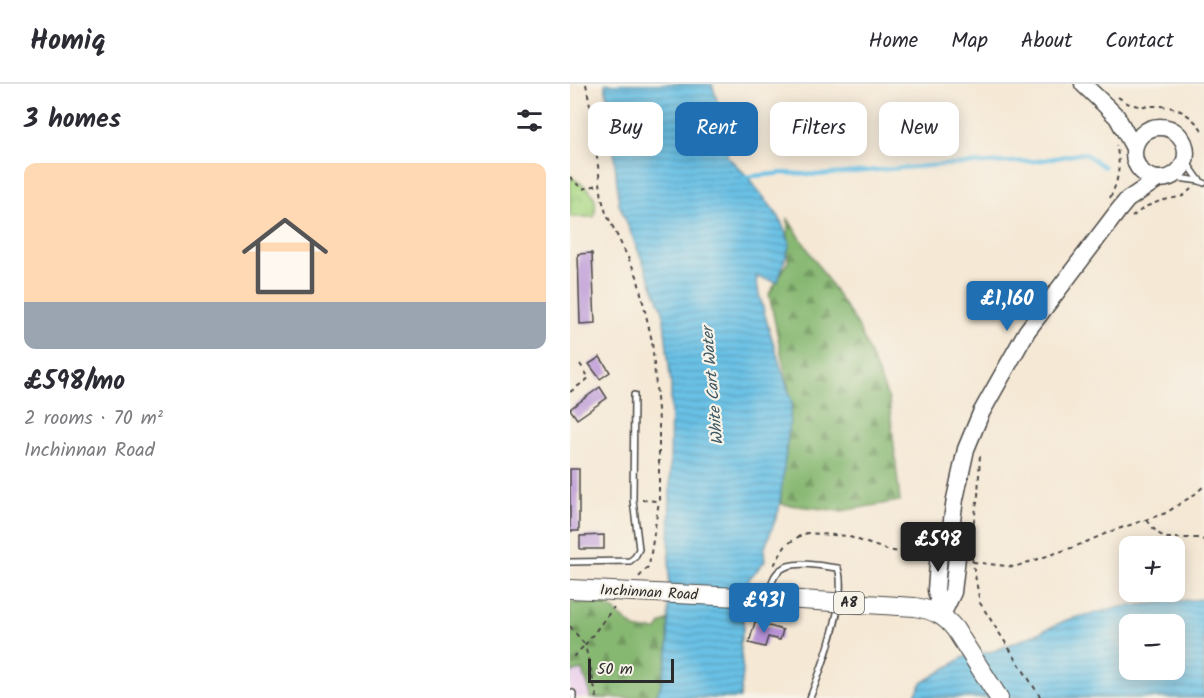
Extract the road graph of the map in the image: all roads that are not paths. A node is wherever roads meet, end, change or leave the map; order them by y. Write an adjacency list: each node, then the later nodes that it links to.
1 (1083, 84): 2 (street)
2 (1117, 117): 3 (street); 4 (street)
3 (1146, 130): 4 (street); 5 (street)
4 (1134, 148): 6 (street)
5 (1185, 160): 7 (street); 8 (lane)
6 (1138, 168): 7 (street); 9 (street)
7 (1165, 178): 8 (lane); 9 (street)
8 (1202, 182)
9 (1127, 200): 14 (street)
10 (634, 395): 11 (lane)
11 (570, 562)
12 (570, 589): 13 (main road, Inchinnan Road / A8)
13 (770, 598): 14 (main road, Inchinnan Road / A8, bridge); 17 (lane)
14 (942, 615): 18 (main road)
15 (570, 692): 16 (lane)
16 (573, 698)
17 (810, 698)
18 (999, 698)

